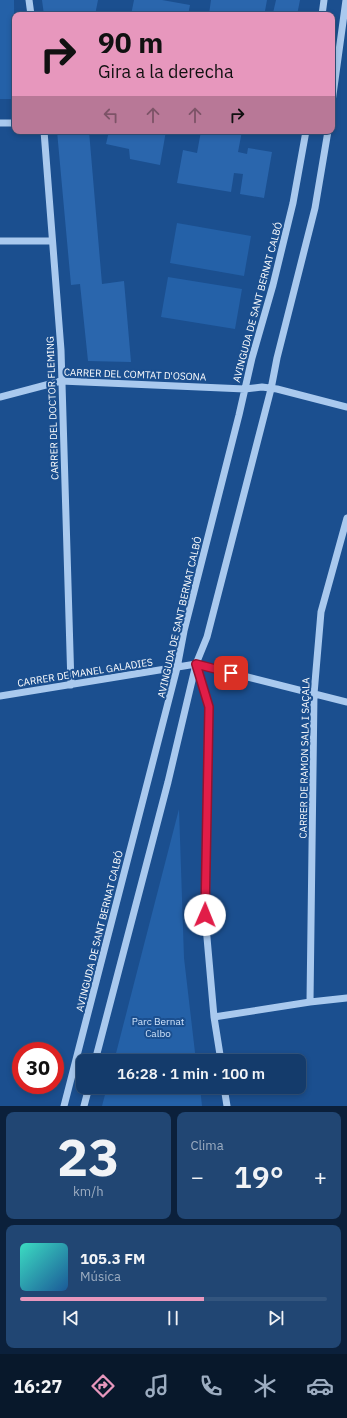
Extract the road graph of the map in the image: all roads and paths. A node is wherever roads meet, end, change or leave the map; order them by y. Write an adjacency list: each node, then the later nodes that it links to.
1 (29, 0): 4 (street)
2 (324, 0): 5 (street)
3 (346, 0): 6 (street)
4 (31, 12)
5 (322, 12)
6 (335, 80)
7 (0, 123): 8 (street)
8 (12, 123)
9 (44, 134): 13 (street, CARRER DEL DOCTOR FLEMING)
10 (305, 134): 15 (street, AVINGUDA DE SANT BERNAT CALBÓ)
11 (327, 134): 16 (street)
12 (0, 241): 13 (street)
13 (52, 241): 14 (street, CARRER DEL DOCTOR FLEMING)
14 (61, 381): 15 (street, CARRER DEL COMTAT D'OSONA); 17 (street, CARRER DEL COMTAT D'OSONA); 22 (street, CARRER DEL DOCTOR FLEMING)
15 (244, 389): 16 (street, CARRER DEL COMTAT D'OSONA); 21 (street, AVINGUDA DE SANT BERNAT CALBÓ)
16 (271, 389): 18 (street, CARRER DEL COMTAT D'OSONA); 20 (street)
17 (0, 397)
18 (347, 407)
19 (347, 518): 23 (street, CARRER DE RAMON SALA I SAÇALA)
20 (196, 664): 21 (street, CARRER DE MANEL GALADIES); 23 (street); 28 (street); 29 (street)
21 (177, 668): 22 (street, CARRER DE MANEL GALADIES); 33 (street, AVINGUDA DE SANT BERNAT CALBÓ)
22 (71, 685): 24 (street, CARRER DE MANEL GALADIES)
23 (314, 694): 25 (street); 27 (street, CARRER DE RAMON SALA I SAÇALA)
24 (0, 696)
25 (347, 702)
26 (347, 998): 27 (street)
27 (310, 1002): 28 (street)
28 (214, 1017): 30 (street)
29 (97, 1054)
30 (220, 1054)
31 (87, 1094): 34 (street)
32 (225, 1094): 35 (street)
33 (64, 1106)
34 (84, 1106)
35 (227, 1106)

